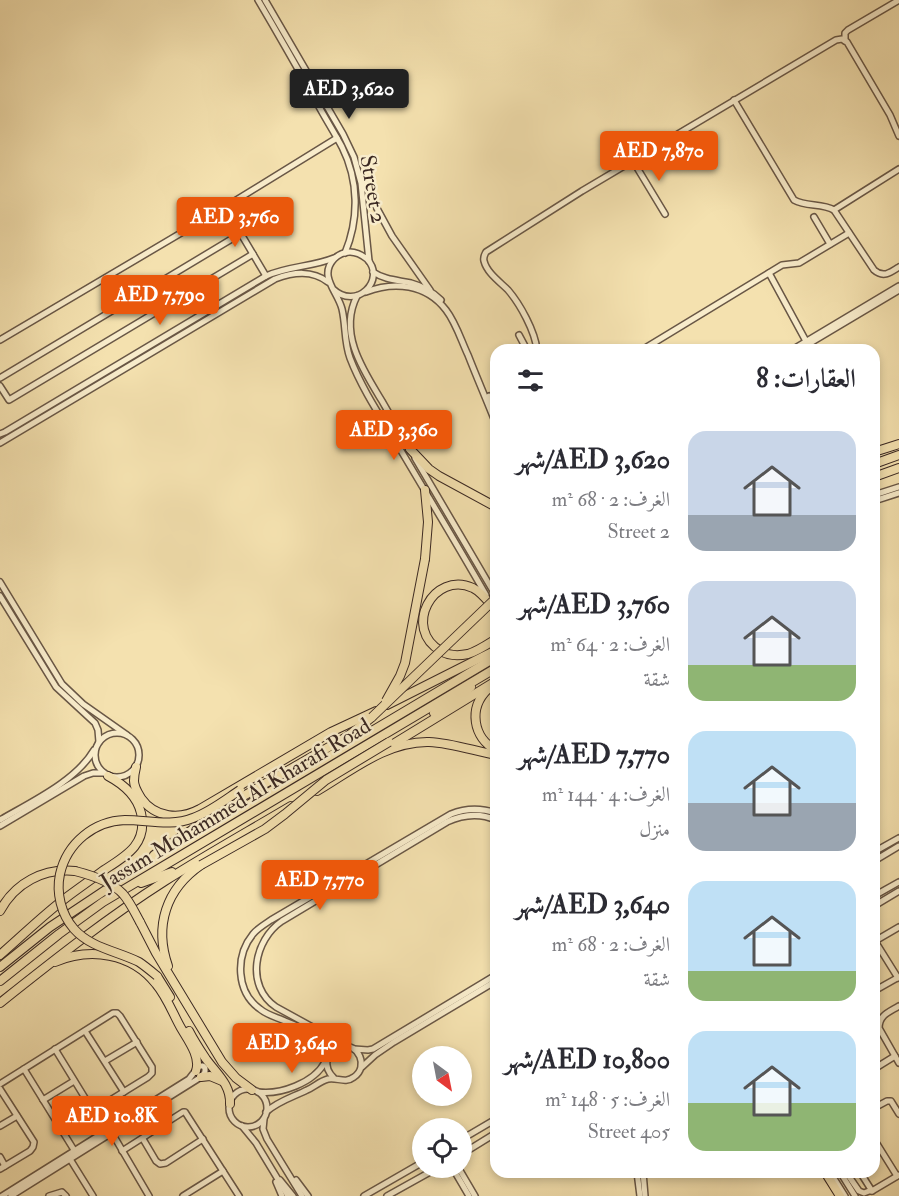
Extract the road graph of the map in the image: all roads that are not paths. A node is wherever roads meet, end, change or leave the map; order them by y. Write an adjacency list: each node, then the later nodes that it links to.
1 (258, 0): 7 (street, Street 2)
2 (265, 0): 10 (street, Street 2)
3 (899, 0): 4 (street)
4 (846, 40): 5 (street); 6 (street)
5 (734, 100): 8 (street); 12 (street)
6 (899, 136)
7 (337, 138): 11 (street); 18 (street, Street 2)
8 (633, 161): 13 (street); 36 (street)
9 (899, 169): 12 (street)
10 (360, 177): 21 (street, Street 2); 30 (street)
11 (225, 207): 16 (street); 33 (street)
12 (834, 210): 15 (street)
13 (665, 214)
14 (814, 217): 17 (street)
15 (849, 233): 17 (street); 22 (street)
16 (240, 234): 19 (street); 38 (street)
17 (830, 244): 24 (street)
18 (345, 253): 20 (street); 21 (street)
19 (253, 254): 25 (street); 39 (street)
20 (336, 258): 25 (street); 26 (street)
21 (369, 262): 23 (street)
22 (899, 267)
23 (373, 272): 29 (street); 30 (street)
24 (769, 273): 34 (street); 37 (street)
25 (266, 276): 42 (street)
26 (331, 286): 31 (street); 43 (street); 52 (street)
27 (899, 286): 34 (street)
28 (899, 290): 34 (street)
29 (364, 292): 31 (street); 41 (street)
30 (431, 292): 40 (street)
31 (357, 296): 45 (street)
32 (519, 335): 35 (street)
33 (0, 340)
34 (806, 343)
35 (524, 344)
36 (536, 344)
37 (652, 344)
38 (0, 378)
39 (0, 386)
40 (490, 400)
41 (490, 410)
42 (0, 434)
43 (0, 443)
44 (899, 444): 46 (highway)
45 (410, 448): 56 (highway); 58 (street)
46 (880, 450)
47 (899, 455): 48 (highway)
48 (880, 462)
49 (899, 468): 50 (highway)
50 (880, 475)
51 (899, 487): 53 (street)
52 (424, 490): 60 (street); 71 (highway, bridge)
53 (880, 493)
54 (899, 493): 55 (street)
55 (880, 499)
56 (490, 504)
57 (0, 582): 74 (street)
58 (490, 587)
59 (0, 596): 75 (street)
60 (490, 602)
61 (490, 603): 71 (highway, bridge)
62 (490, 604): 63 (highway)
63 (490, 642)
64 (490, 653): 72 (highway)
65 (490, 661): 96 (highway, Jassim Mohammed Al Kharafi Road)
66 (490, 672): 67 (highway, Jassim Mohammed Al Kharafi Road)
67 (475, 681): 73 (highway); 99 (highway, Jassim Mohammed Al Kharafi Road)
68 (490, 685): 70 (highway)
69 (490, 687): 76 (highway)
70 (440, 716): 73 (highway); 78 (highway)
71 (372, 717): 83 (highway)
72 (360, 719): 81 (highway); 83 (highway)
73 (409, 729): 94 (highway, bridge)
74 (127, 735): 75 (street); 81 (street)
75 (98, 744): 82 (street); 86 (street)
76 (490, 746)
77 (465, 748): 78 (highway); 79 (highway); 80 (highway)
78 (377, 755): 94 (highway)
79 (490, 756)
80 (490, 756)
81 (136, 767): 82 (street)
82 (106, 775): 87 (street); 105 (highway)
83 (240, 794): 96 (highway); 121 (highway, bridge)
84 (490, 812): 124 (street)
85 (490, 818): 122 (street)
86 (0, 820)
87 (0, 826)
88 (899, 838): 89 (street)
89 (888, 844): 91 (street); 92 (street)
90 (899, 846): 92 (street)
91 (880, 849)
92 (892, 850): 93 (street)
93 (880, 857)
94 (198, 864): 99 (highway); 107 (highway); 109 (highway)
95 (899, 882): 98 (street)
96 (107, 889): 106 (highway, Jassim Mohammed Al Kharafi Road)
97 (899, 891): 100 (street)
98 (880, 893)
99 (103, 902): 111 (highway, Jassim Mohammed Al Kharafi Road)
100 (880, 902)
101 (0, 910): 109 (highway, bridge)
102 (899, 927): 103 (street)
103 (880, 938)
104 (880, 948): 108 (street)
105 (0, 955)
106 (0, 967)
107 (41, 970): 114 (highway); 117 (highway)
108 (899, 977): 113 (street)
109 (172, 979): 137 (highway)
110 (490, 979): 122 (street)
111 (0, 981)
112 (490, 985): 129 (street)
113 (880, 988)
114 (0, 1003)
115 (899, 1006): 116 (street)
116 (880, 1019)
117 (178, 1021): 121 (highway); 131 (highway)
118 (880, 1030): 125 (street)
119 (86, 1031): 120 (street); 123 (street); 126 (street)
120 (137, 1042): 126 (street); 138 (street)
121 (196, 1045): 135 (highway)
122 (350, 1047): 124 (street); 129 (street)
123 (55, 1050): 130 (street); 133 (street)
124 (328, 1056): 132 (street); 137 (street)
125 (895, 1056): 127 (street); 128 (street)
126 (105, 1061): 138 (street)
127 (899, 1063)
128 (880, 1065)
129 (361, 1068): 132 (street)
130 (24, 1069): 134 (street); 139 (street)
131 (198, 1074): 135 (highway); 150 (street); 157 (street)
132 (334, 1078): 144 (street)
133 (74, 1081): 139 (street); 142 (street)
134 (0, 1084)
135 (226, 1084): 140 (highway)
136 (0, 1089): 145 (street)
137 (255, 1091): 140 (street); 144 (street)
138 (124, 1092): 142 (street)
139 (43, 1100): 149 (street)
140 (230, 1104): 147 (street)
141 (880, 1105): 143 (street)
142 (93, 1111): 149 (street)
143 (899, 1114)
144 (265, 1115): 147 (street); 159 (street)
145 (17, 1116): 148 (street); 162 (street)
146 (490, 1123): 151 (street)
147 (242, 1125): 166 (street)
148 (0, 1126)
149 (62, 1130): 157 (street)
150 (112, 1133): 158 (street); 161 (street)
151 (472, 1133)
152 (490, 1137): 155 (street)
153 (142, 1139): 154 (street); 154 (street); 158 (street)
154 (203, 1139): 164 (street)
155 (472, 1148)
156 (880, 1148): 167 (street)
157 (74, 1150): 181 (street)
158 (122, 1151): 186 (street)
159 (277, 1155): 192 (street); 193 (street)
160 (0, 1157): 162 (street)
161 (70, 1159): 182 (street); 185 (street)
162 (3, 1167)
163 (412, 1168): 165 (street)
164 (223, 1171): 187 (street); 188 (street)
165 (400, 1175): 180 (street); 194 (street)
166 (275, 1176): 189 (street); 190 (street); 191 (street)
167 (898, 1176): 179 (street)
168 (418, 1178): 178 (street)
169 (461, 1178): 197 (street)
170 (463, 1178): 198 (street)
171 (638, 1178): 199 (street)
172 (644, 1178): 200 (street)
173 (829, 1178): 201 (highway)
174 (834, 1178): 202 (street)
175 (844, 1178): 203 (street)
176 (850, 1178): 179 (street)
177 (863, 1178): 179 (street)
178 (408, 1183): 195 (street); 196 (street)
179 (871, 1194)
180 (367, 1195)
181 (2, 1196)
182 (11, 1196)
183 (50, 1196): 184 (street)
184 (66, 1196)
185 (93, 1196)
186 (149, 1196)
187 (183, 1196)
188 (239, 1196)
189 (282, 1196)
190 (288, 1196)
191 (293, 1196)
192 (302, 1196)
193 (308, 1196)
194 (359, 1196)
195 (387, 1196)
196 (392, 1196)
197 (470, 1196)
198 (475, 1196)
199 (640, 1196)
200 (645, 1196)
201 (840, 1196)
202 (845, 1196)
203 (855, 1196)

